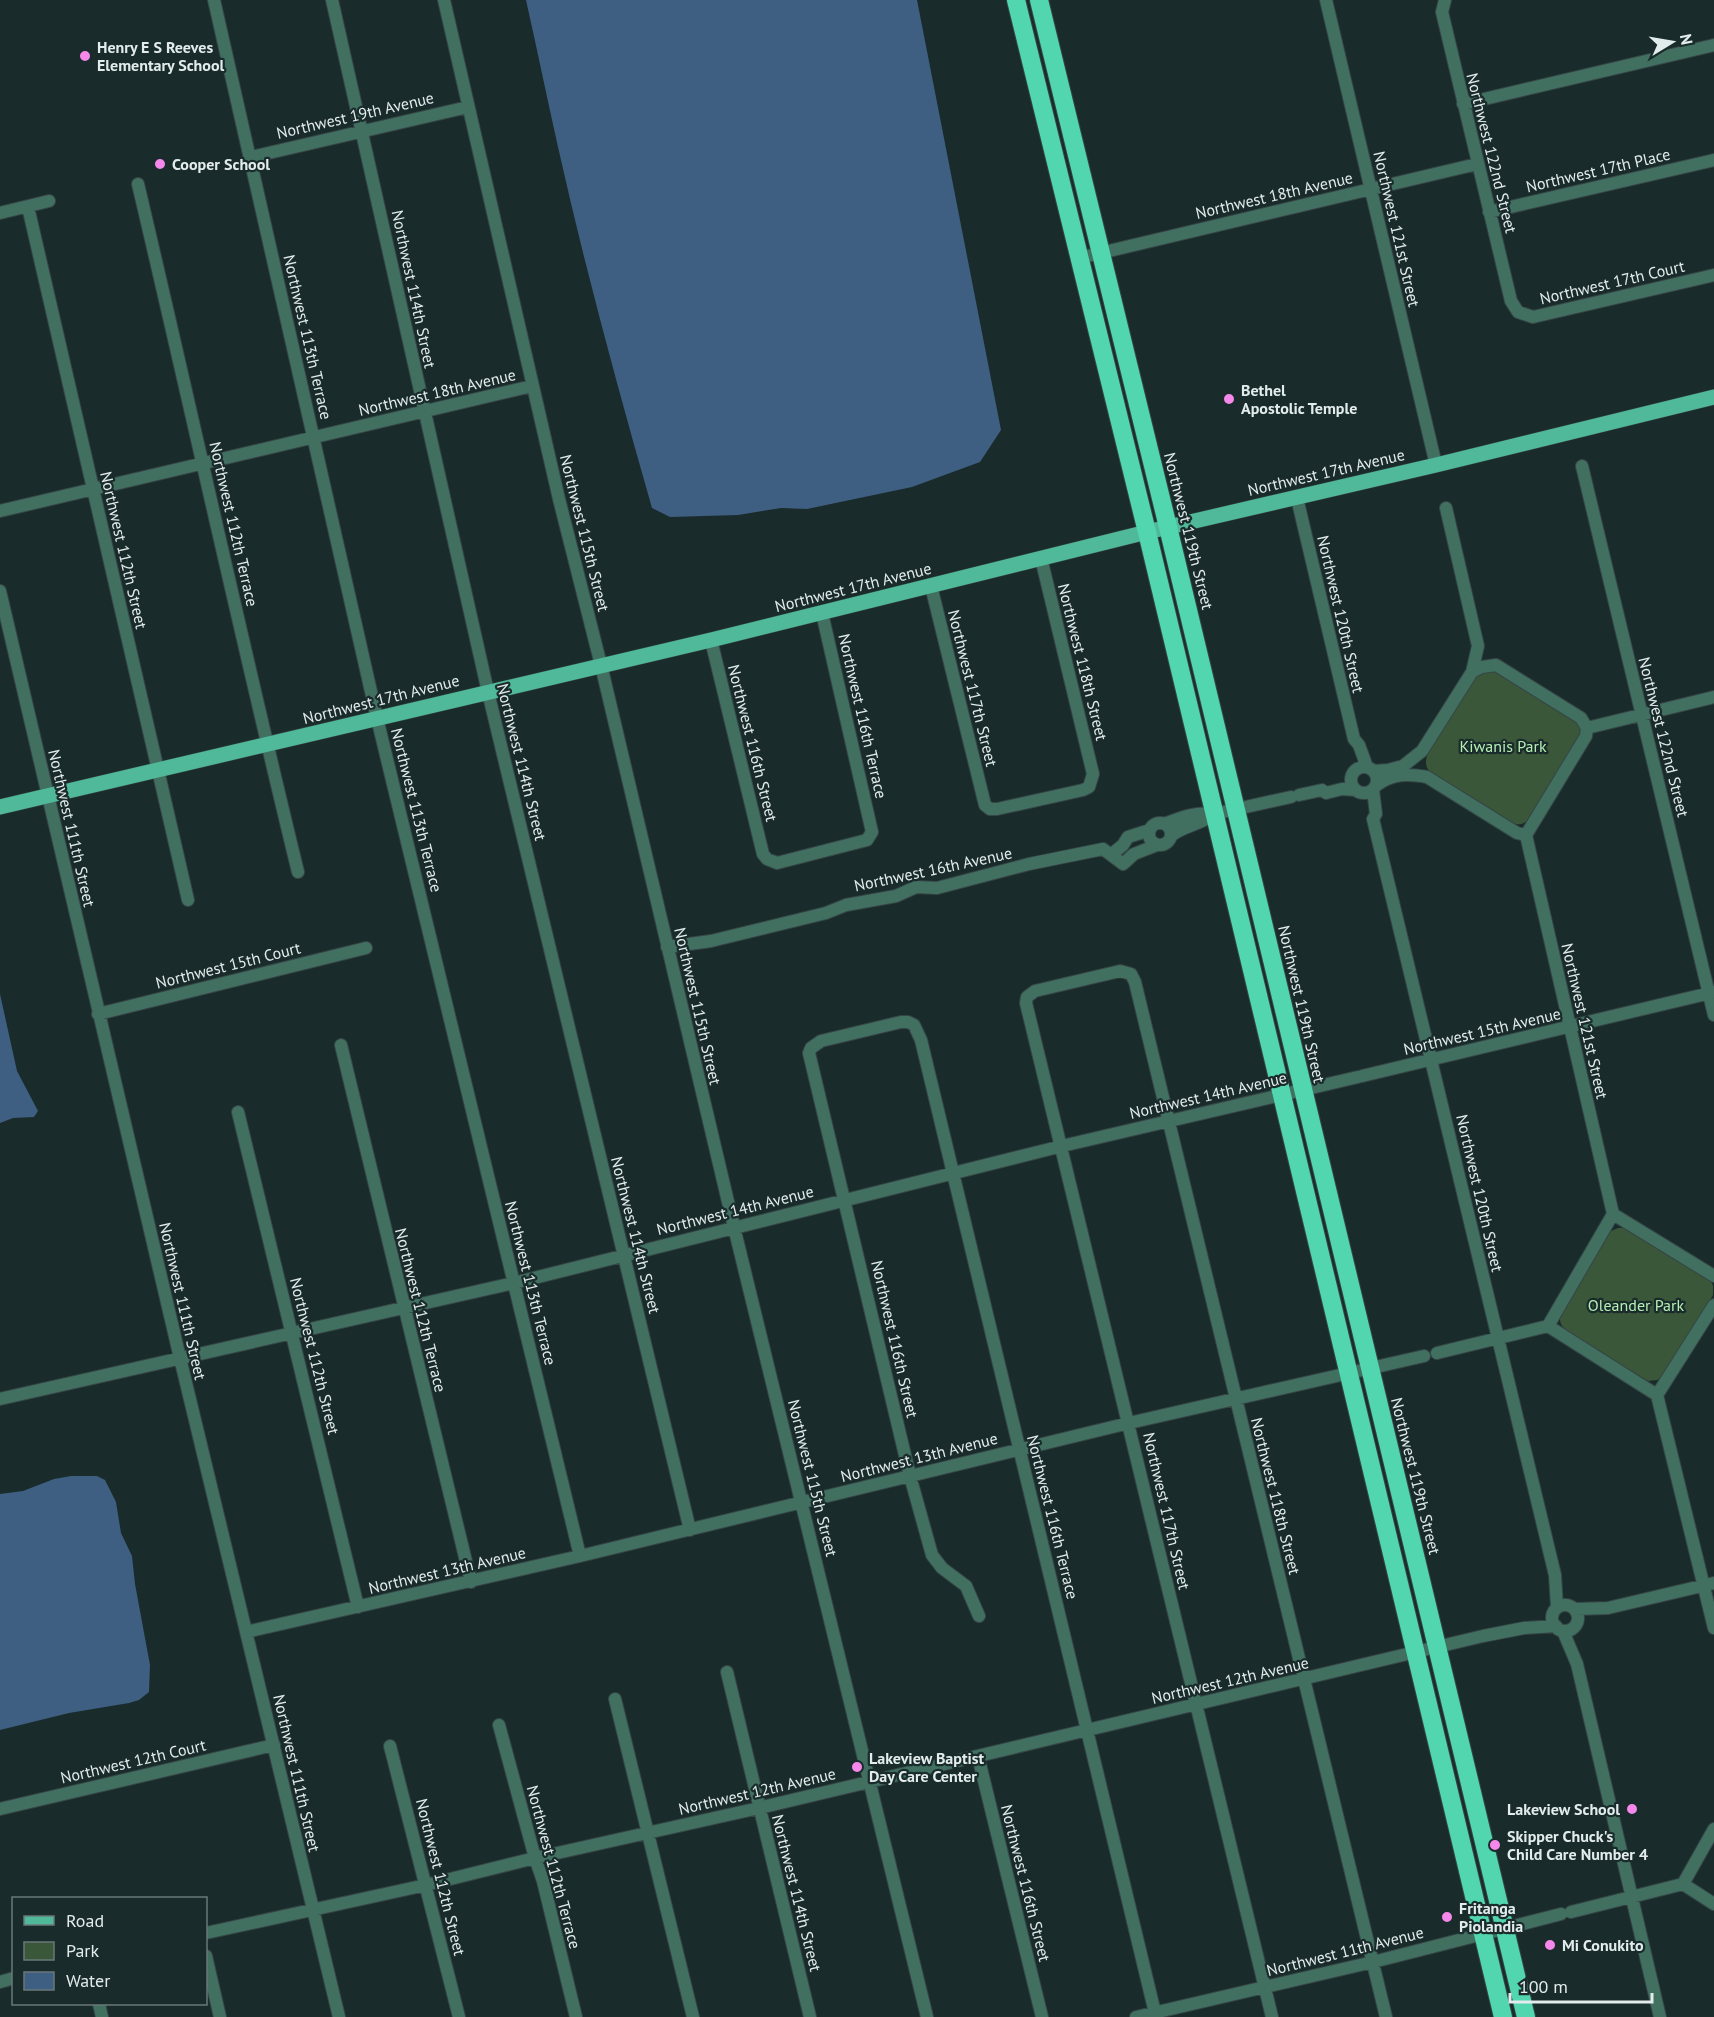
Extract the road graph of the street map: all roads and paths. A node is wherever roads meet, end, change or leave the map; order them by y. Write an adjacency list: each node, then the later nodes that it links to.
1 (214, 0): 12 (street, Northwest 113th Terrace)
2 (332, 0): 11 (street, Northwest 114th Street)
3 (444, 0): 10 (street, Northwest 115th Street)
4 (1016, 0): 22 (highway)
5 (1039, 0): 21 (highway, Northwest 119th Street)
6 (1326, 0): 16 (street, Northwest 121st Street)
7 (1445, 0): 9 (street, Northwest 122nd Street)
8 (1714, 45): 9 (street)
9 (1463, 104): 14 (street, Northwest 122nd Street)
10 (468, 106): 11 (street, Northwest 19th Avenue); 25 (street, Northwest 115th Street)
11 (362, 130): 12 (street, Northwest 19th Avenue); 27 (street, Northwest 114th Street)
12 (250, 157): 28 (street, Northwest 113th Terrace)
13 (1714, 160): 19 (street, Northwest 17th Place)
14 (1477, 164): 16 (street, Northwest 18th Avenue); 19 (street, Northwest 122nd Street)
15 (138, 184): 29 (street, Northwest 112th Terrace)
16 (1371, 189): 21 (street, Northwest 18th Avenue); 30 (street, Northwest 121st Street)
17 (50, 201): 18 (street)
18 (28, 207): 20 (street); 32 (street, Northwest 112th Street)
19 (1489, 212): 24 (street, Northwest 122nd Street)
20 (0, 213)
21 (1101, 253): 22 (street, Northwest 18th Avenue); 36 (highway, Northwest 119th Street)
22 (1079, 258): 37 (highway)
23 (1714, 275): 24 (street, Northwest 17th Court)
24 (1518, 312)
25 (532, 386): 27 (street, Northwest 18th Avenue); 44 (street, Northwest 115th Street)
26 (1714, 397): 30 (main road, Northwest 17th Avenue)
27 (424, 411): 28 (street, Northwest 18th Avenue); 47 (street, Northwest 114th Street)
28 (314, 438): 29 (street, Northwest 18th Avenue); 50 (street, Northwest 113th Terrace)
29 (204, 463): 32 (street, Northwest 18th Avenue); 53 (street, Northwest 112th Terrace)
30 (1436, 465): 33 (main road, Northwest 17th Avenue)
31 (1582, 466): 49 (street, Northwest 122nd Street)
32 (94, 489): 35 (street, Northwest 18th Avenue); 56 (street, Northwest 112th Street)
33 (1297, 498): 36 (main road, Northwest 17th Avenue); 52 (street, Northwest 120th Street)
34 (1446, 508): 43 (street)
35 (0, 511)
36 (1168, 527): 37 (main road, Northwest 17th Avenue); 65 (highway, Northwest 119th Street)
37 (1147, 532): 38 (main road, Northwest 17th Avenue); 66 (highway)
38 (1041, 558): 39 (main road, Northwest 17th Avenue); 63 (street, Northwest 118th Street)
39 (931, 586): 41 (main road, Northwest 17th Avenue); 63 (street, Northwest 117th Street)
40 (0, 591): 62 (street, Northwest 111th Street)
41 (822, 613): 42 (main road, Northwest 17th Avenue); 74 (street, Northwest 116th Terrace)
42 (711, 640): 44 (main road, Northwest 17th Avenue); 74 (street, Northwest 116th Street)
43 (1478, 646): 45 (street); 46 (street)
44 (601, 665): 47 (main road, Northwest 17th Avenue); 78 (street, Northwest 115th Street)
45 (1496, 665): 46 (street); 51 (street)
46 (1472, 672): 54 (street)
47 (488, 692): 50 (main road, Northwest 17th Avenue); 97 (street, Northwest 114th Street)
48 (1714, 697): 49 (street)
49 (1642, 714): 51 (street); 81 (street, Northwest 122nd Street)
50 (378, 718): 53 (main road, Northwest 17th Avenue); 99 (street, Northwest 113th Terrace)
51 (1587, 728): 70 (street)
52 (1354, 739): 55 (street, Northwest 120th Street); 57 (street, Northwest 120th Street)
53 (267, 745): 56 (main road, Northwest 17th Avenue); 76 (street, Northwest 112th Terrace)
54 (1422, 751): 55 (street); 58 (street)
55 (1371, 769): 57 (street); 59 (street, Northwest 120th Street)
56 (157, 771): 62 (main road, Northwest 17th Avenue); 77 (street, Northwest 112th Street)
57 (1353, 774): 60 (street); 61 (street, Northwest 120th Street)
58 (1427, 777): 59 (street); 70 (street)
59 (1375, 787): 61 (street); 67 (street, Northwest 120th Street)
60 (1322, 790): 61 (street); 65 (street, Northwest 16th Avenue)
61 (1358, 791): 67 (street, Northwest 120th Street)
62 (47, 796): 64 (main road, Northwest 17th Avenue); 82 (street, Northwest 111th Street)
63 (983, 798)
64 (0, 807)
65 (1235, 809): 66 (street, Northwest 16th Avenue); 88 (highway, Northwest 119th Street)
66 (1214, 814): 69 (street, Northwest 16th Avenue); 89 (highway)
67 (1373, 819): 87 (street, Northwest 120th Street)
68 (1150, 830): 69 (street, Northwest 16th Avenue); 71 (street, Northwest 16th Avenue); 72 (street)
69 (1168, 830): 72 (street, Northwest 16th Avenue)
70 (1526, 835): 85 (street, Northwest 121st Street)
71 (1127, 840): 73 (street, Northwest 16th Avenue); 75 (street)
72 (1157, 845): 75 (street, Northwest 16th Avenue)
73 (1107, 851): 75 (street, Northwest 16th Avenue); 78 (street, Northwest 16th Avenue)
74 (763, 854)
75 (1134, 854)
76 (298, 872)
77 (188, 900)
78 (667, 947): 96 (street, Northwest 115th Street)
79 (366, 948): 82 (street, Northwest 15th Court)
80 (1135, 982): 91 (street, Northwest 118th Street); 92 (street, Northwest 117th Street)
81 (1711, 993): 83 (street, Northwest 122nd Street); 85 (street, Northwest 15th Avenue)
82 (98, 1014): 107 (street, Northwest 111th Street)
83 (1714, 1015)
84 (915, 1025): 93 (street, Northwest 116th Terrace); 94 (street, Northwest 116th Street)
85 (1569, 1027): 87 (street, Northwest 15th Avenue); 95 (street, Northwest 121st Street)
86 (341, 1045): 101 (street, Northwest 112th Terrace)
87 (1431, 1060): 88 (street, Northwest 15th Avenue); 104 (street, Northwest 120th Street)
88 (1303, 1089): 89 (street, Northwest 14th Avenue); 108 (highway, Northwest 119th Street)
89 (1281, 1094): 91 (street, Northwest 14th Avenue); 109 (highway)
90 (238, 1112): 103 (street, Northwest 112th Street)
91 (1168, 1122): 92 (street, Northwest 14th Avenue); 111 (street, Northwest 118th Street)
92 (1062, 1146): 93 (street, Northwest 14th Avenue); 113 (street, Northwest 117th Street)
93 (953, 1173): 94 (street, Northwest 14th Avenue); 114 (street, Northwest 116th Terrace)
94 (845, 1199): 96 (street, Northwest 14th Avenue); 115 (street, Northwest 116th Street)
95 (1613, 1214): 98 (street); 102 (street)
96 (734, 1227): 97 (street, Northwest 14th Avenue); 116 (street, Northwest 115th Street)
97 (624, 1256): 99 (street, Northwest 14th Avenue); 117 (street, Northwest 114th Street)
98 (1714, 1276)
99 (514, 1283): 101 (street, Northwest 14th Avenue); 118 (street, Northwest 113th Terrace)
100 (1714, 1305): 110 (street)
101 (403, 1308): 103 (street, Northwest 14th Avenue); 119 (street, Northwest 112th Terrace)
102 (1548, 1326): 104 (street); 110 (street)
103 (292, 1332): 107 (street, Northwest 14th Avenue); 121 (street, Northwest 112th Street)
104 (1498, 1337): 105 (street); 123 (street, Northwest 120th Street)
105 (1437, 1353)
106 (1424, 1356): 108 (street, Northwest 13th Avenue)
107 (180, 1358): 112 (street, Northwest 14th Avenue); 125 (street, Northwest 111th Street)
108 (1370, 1368): 109 (street, Northwest 13th Avenue); 126 (highway, Northwest 119th Street)
109 (1348, 1372): 111 (street, Northwest 13th Avenue); 127 (highway)
110 (1657, 1395): 120 (street)
111 (1235, 1398): 113 (street, Northwest 13th Avenue); 129 (street, Northwest 118th Street)
112 (0, 1399)
113 (1129, 1423): 114 (street, Northwest 13th Avenue); 131 (street, Northwest 117th Street)
114 (1020, 1449): 115 (street, Northwest 13th Avenue); 133 (street, Northwest 116th Terrace)
115 (910, 1476): 116 (street, Northwest 13th Avenue); 122 (street, Northwest 116th Street)
116 (801, 1503): 117 (street, Northwest 13th Avenue); 137 (street, Northwest 115th Street)
117 (690, 1530): 118 (street, Northwest 13th Avenue)
118 (580, 1556): 119 (street, Northwest 13th Avenue)
119 (471, 1582): 121 (street, Northwest 13th Avenue)
120 (1709, 1584): 123 (street, Northwest 12th Avenue); 124 (street)
121 (358, 1608): 125 (street, Northwest 13th Avenue)
122 (979, 1616)
123 (1566, 1618): 126 (street, Northwest 12th Avenue); 145 (street, Northwest 120th Street)
124 (1714, 1628)
125 (246, 1632): 134 (street, Northwest 111th Street)
126 (1438, 1647): 127 (street, Northwest 12th Avenue); 148 (highway, Northwest 119th Street)
127 (1415, 1652): 129 (street, Northwest 12th Avenue); 150 (highway)
128 (727, 1672): 138 (street, Northwest 114th Street)
129 (1304, 1679): 131 (street, Northwest 12th Avenue); 152 (street, Northwest 118th Street)
130 (615, 1699): 141 (street)
131 (1196, 1705): 133 (street, Northwest 12th Avenue); 153 (street, Northwest 117th Street)
132 (500, 1725): 142 (street, Northwest 112th Terrace)
133 (1088, 1731): 136 (street, Northwest 12th Avenue); 154 (street, Northwest 116th Terrace)
134 (274, 1745): 139 (street, Northwest 12th Court); 147 (street, Northwest 111th Street)
135 (390, 1746): 144 (street, Northwest 112th Street)
136 (978, 1756): 137 (street, Northwest 12th Avenue); 162 (street, Northwest 116th Street)
137 (870, 1781): 138 (street, Northwest 12th Avenue); 161 (street, Northwest 115th Street)
138 (759, 1808): 141 (street, Northwest 12th Avenue); 160 (street, Northwest 114th Street)
139 (0, 1809)
140 (1714, 1829): 143 (street)
141 (649, 1834): 142 (street, Northwest 12th Avenue); 159 (street)
142 (535, 1858): 144 (street, Northwest 12th Avenue); 158 (street, Northwest 112th Terrace)
143 (1683, 1884): 145 (street, Northwest 11th Avenue); 146 (street)
144 (426, 1885): 147 (street, Northwest 12th Avenue); 157 (street, Northwest 112th Street)
145 (1631, 1897): 148 (street, Northwest 11th Avenue); 168 (street, Northwest 120th Street)
146 (1714, 1904)
147 (313, 1910): 149 (street, Northwest 12th Avenue); 156 (street, Northwest 111th Street)
148 (1505, 1928): 150 (street, Northwest 11th Avenue); 167 (highway, Northwest 119th Street)
149 (207, 1933)
150 (1483, 1934): 152 (street, Northwest 11th Avenue); 166 (highway)
151 (207, 1960): 155 (street)
152 (1373, 1962): 153 (street, Northwest 11th Avenue); 165 (street, Northwest 118th Street)
153 (1265, 1988): 154 (street, Northwest 11th Avenue); 164 (street, Northwest 117th Street)
154 (1155, 2015): 163 (street, Northwest 11th Avenue)
155 (220, 2017)
156 (339, 2017)
157 (459, 2017)
158 (576, 2017)
159 (693, 2017)
160 (810, 2017)
161 (927, 2017)
162 (1042, 2017)
163 (1136, 2017)
164 (1272, 2017)
165 (1386, 2017)
166 (1503, 2017)
167 (1526, 2017)
168 (1660, 2017)

